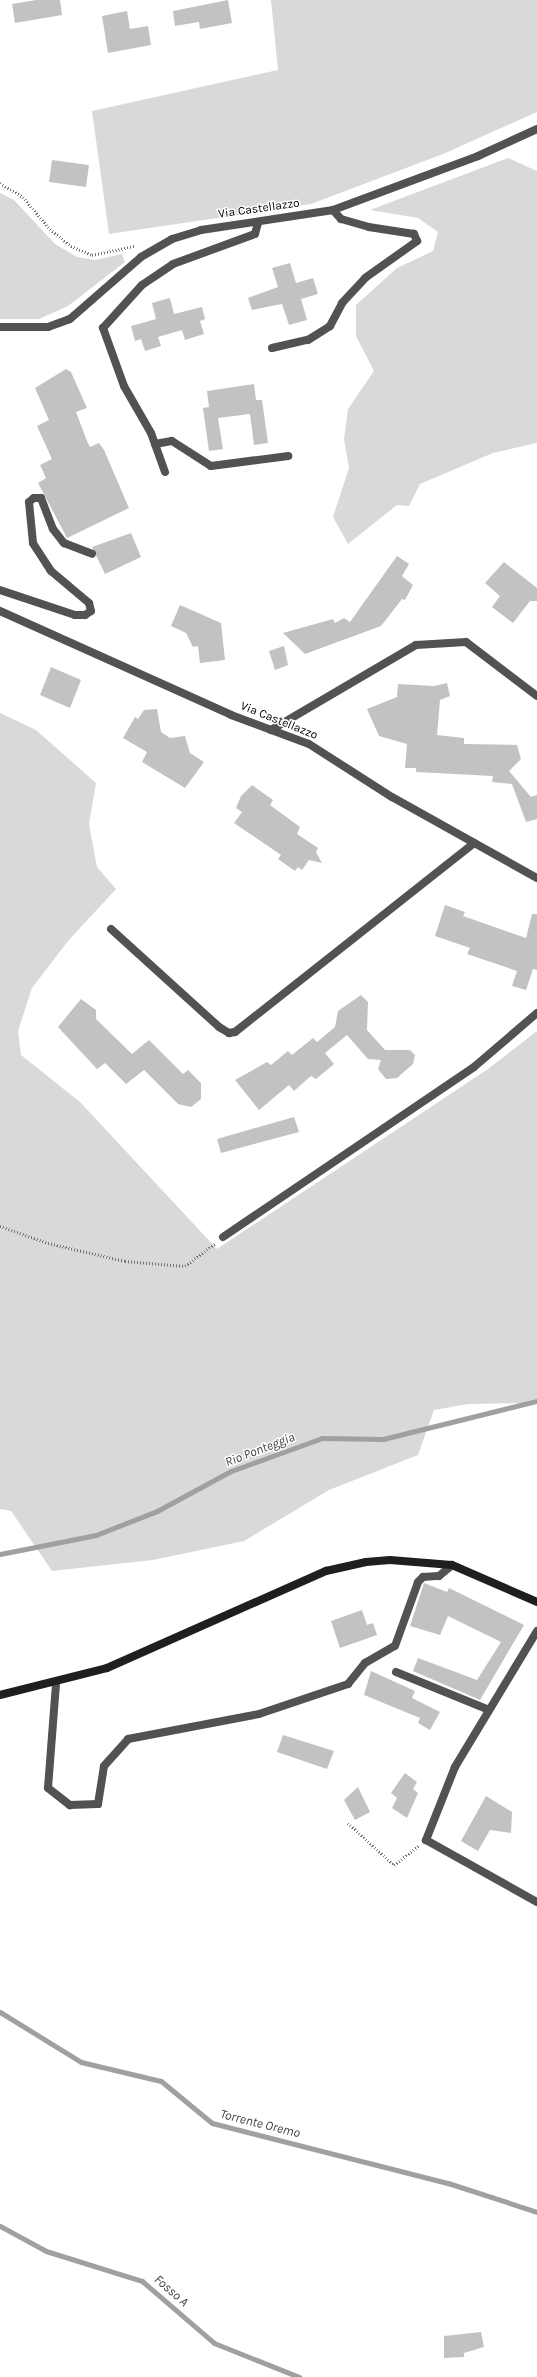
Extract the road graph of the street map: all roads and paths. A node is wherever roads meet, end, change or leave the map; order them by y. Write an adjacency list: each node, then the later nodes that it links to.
1 (537, 129): 3 (street, Via Castellazzo)
2 (0, 183): 5 (path)
3 (333, 210): 4 (street, Via Castellazzo); 7 (street)
4 (258, 223): 6 (street, Via Castellazzo); 8 (street)
5 (142, 244)
6 (0, 327)
7 (272, 348)
8 (155, 444): 9 (street); 10 (street)
9 (288, 456)
10 (164, 472)
11 (92, 554): 12 (street)
12 (0, 590)
13 (0, 611): 15 (street, Via Castellazzo)
14 (537, 696): 15 (street)
15 (271, 730): 16 (street, Via Castellazzo)
16 (474, 843): 17 (street, Via Castellazzo); 18 (street)
17 (537, 878)
18 (112, 929)
19 (537, 1012): 21 (street)
20 (0, 1226): 21 (path)
21 (223, 1237)
22 (452, 1565): 23 (street); 26 (street); 26 (street)
23 (537, 1602)
24 (537, 1631): 28 (street)
25 (396, 1672): 28 (street)
26 (56, 1684): 27 (street)
27 (0, 1695)
28 (489, 1710): 30 (street)
29 (348, 1823): 30 (path)
30 (426, 1840): 31 (street)
31 (537, 1902)

